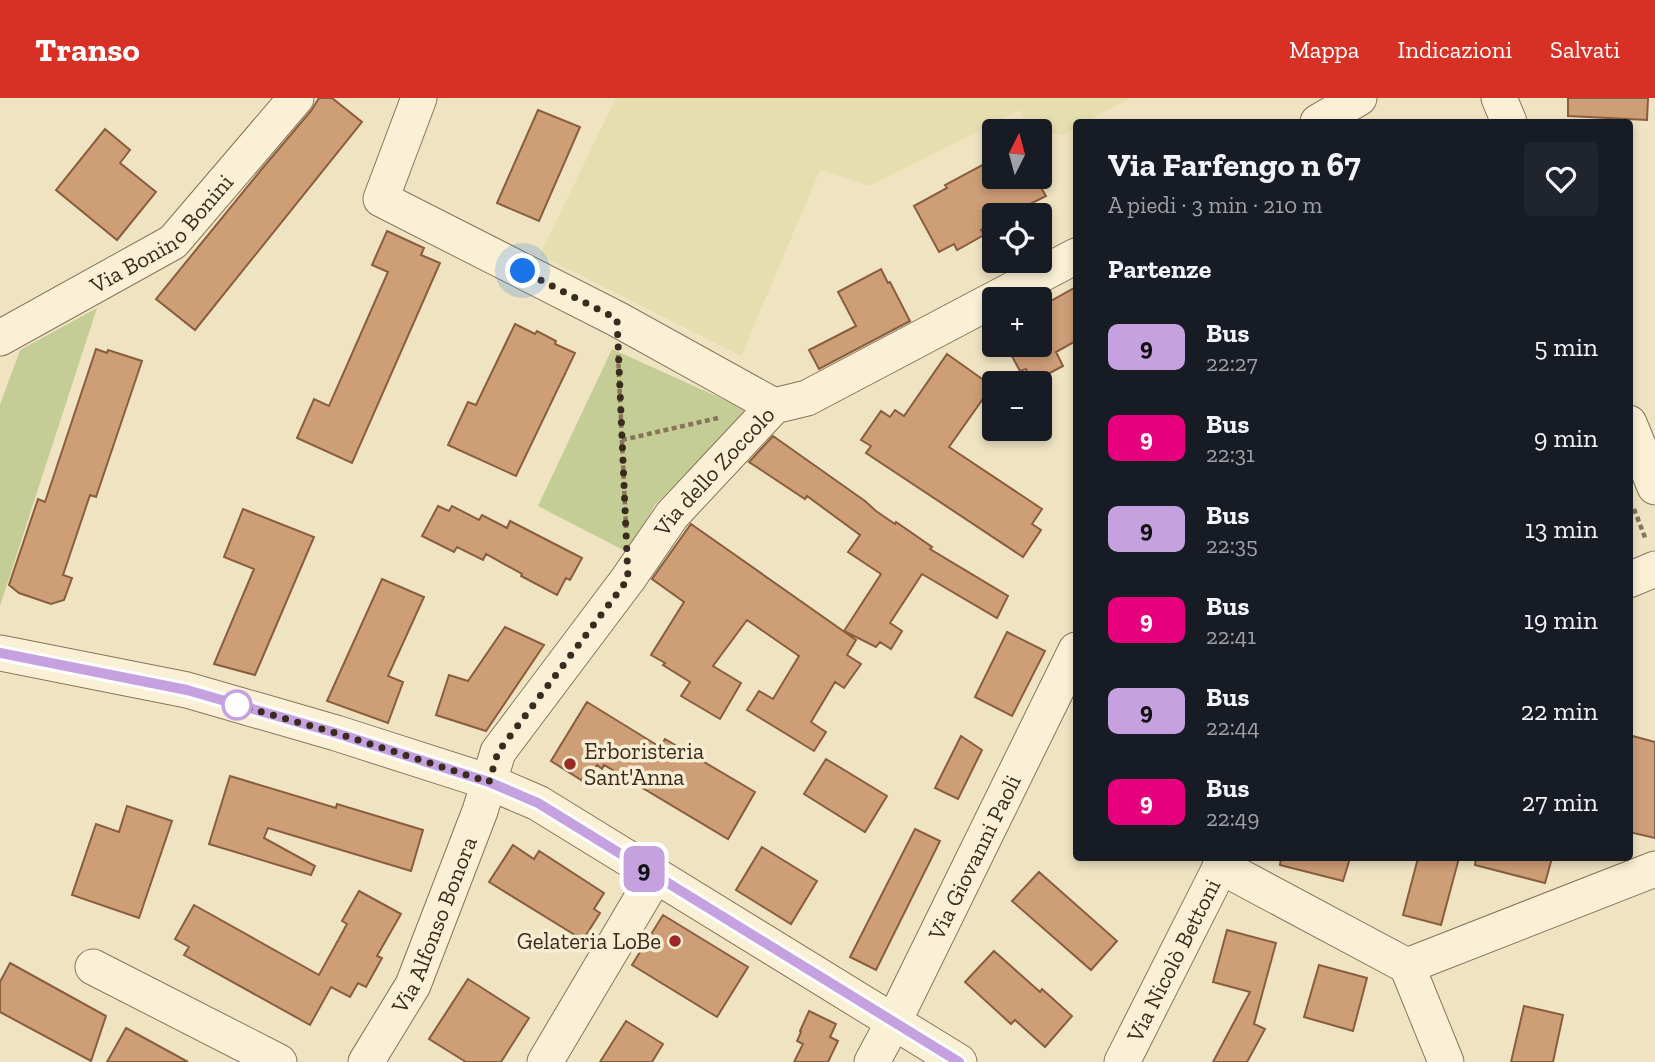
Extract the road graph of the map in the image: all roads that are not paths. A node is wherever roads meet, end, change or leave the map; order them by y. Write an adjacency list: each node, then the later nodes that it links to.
1 (296, 98): 8 (street, Via Bonino Bonini)
2 (419, 98): 9 (street)
3 (1359, 98): 5 (street)
4 (1499, 98): 6 (street)
5 (1323, 119)
6 (1508, 119)
7 (1073, 258): 9 (street, Via dello Zoccolo)
8 (0, 338)
9 (774, 406): 16 (street, Via dello Zoccolo)
10 (1633, 433): 11 (street)
11 (1655, 487)
12 (1653, 560): 13 (street)
13 (1633, 577)
14 (0, 653): 16 (street)
15 (1073, 656): 22 (street, Via Giovanni Paoli)
16 (489, 782): 19 (street); 24 (street, Via Alfonso Bonora)
17 (1222, 862): 20 (street); 28 (street, Via Nicolò Bettoni)
18 (1655, 869): 20 (street)
19 (655, 876): 22 (street); 25 (street)
20 (1407, 966): 29 (street)
21 (93, 967): 23 (street)
22 (894, 1021): 26 (street, Via Giovanni Paoli); 27 (street)
23 (279, 1062)
24 (366, 1062)
25 (545, 1062)
26 (872, 1062)
27 (959, 1062)
28 (1122, 1062)
29 (1446, 1062)

